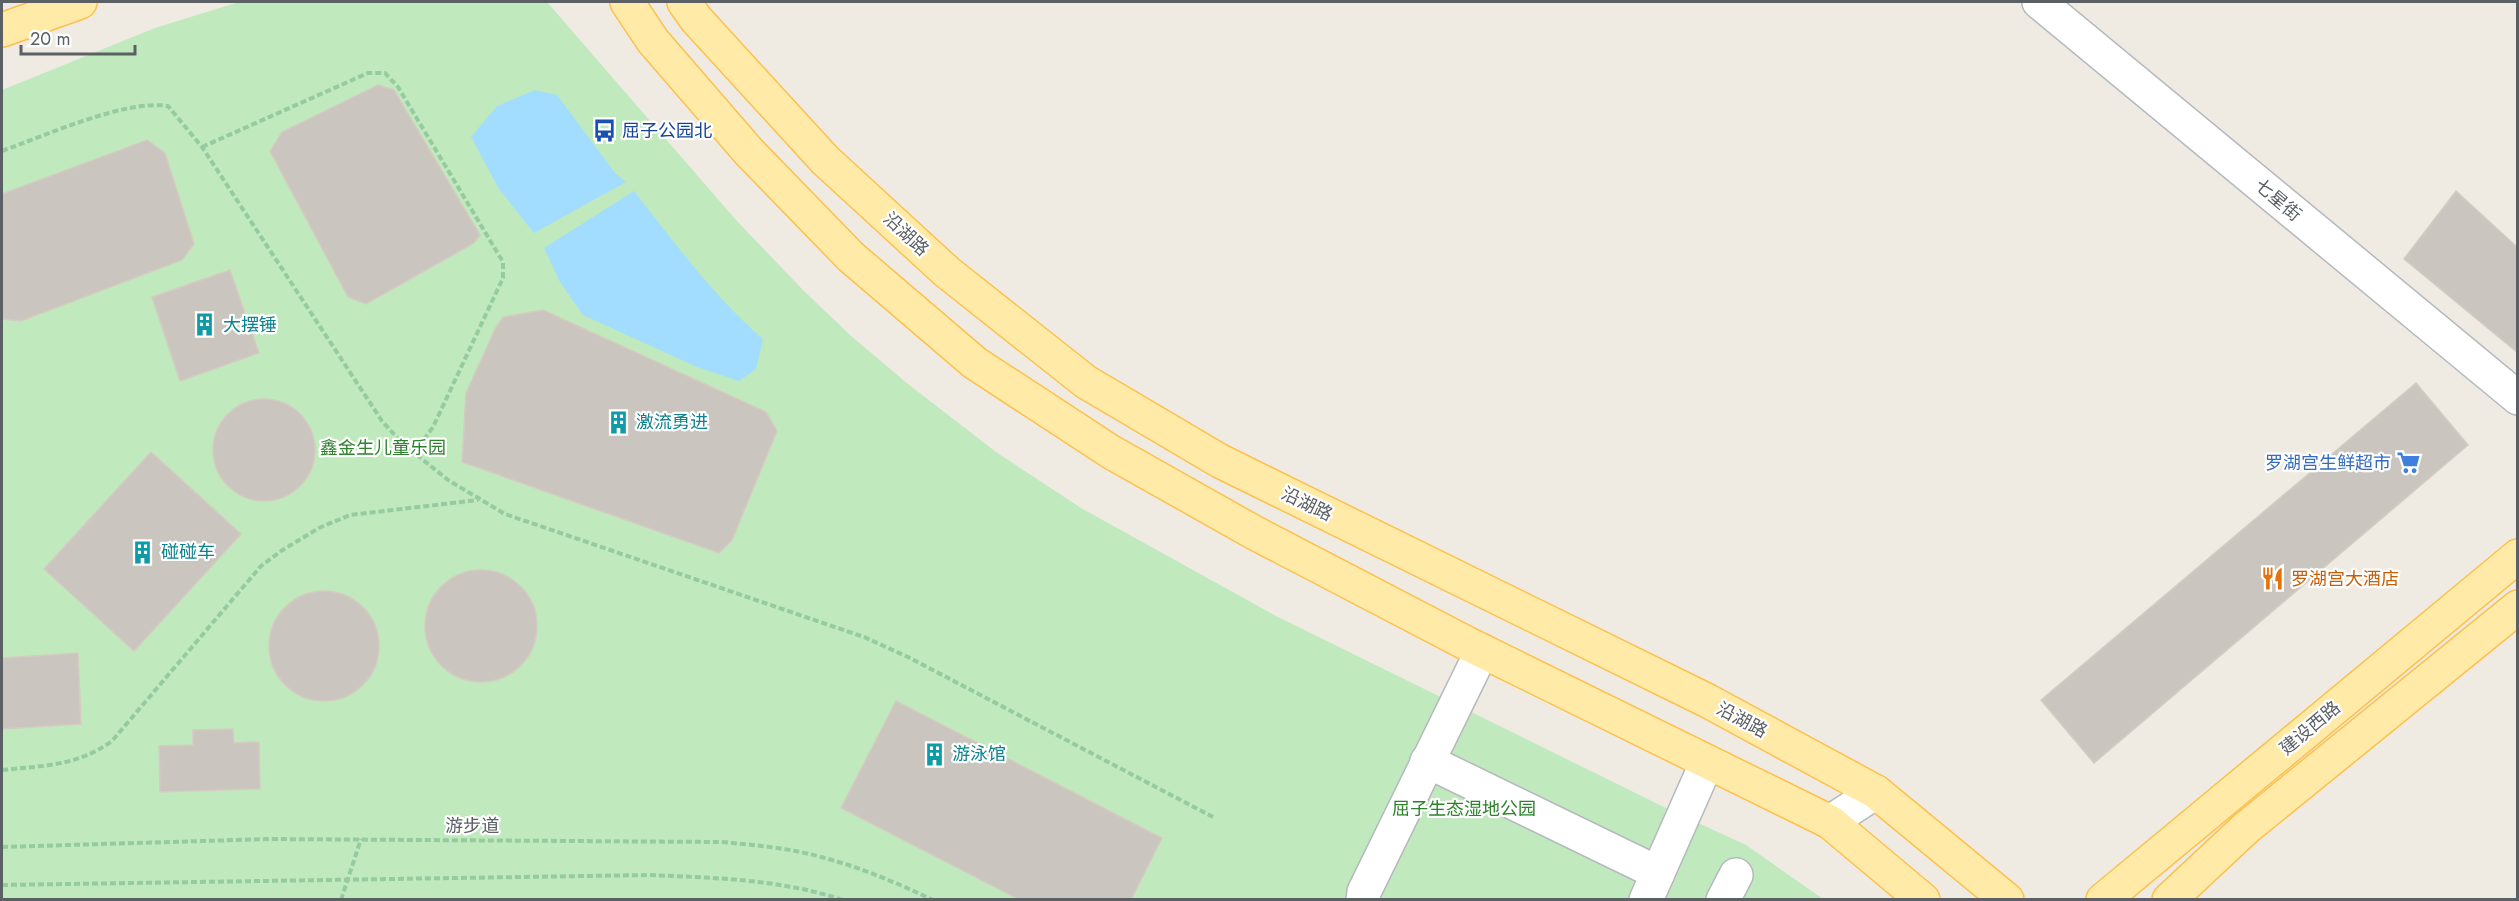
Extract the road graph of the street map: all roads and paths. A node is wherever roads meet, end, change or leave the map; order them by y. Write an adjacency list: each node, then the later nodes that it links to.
1 (80, 2): 5 (main road)
2 (627, 2): 13 (main road)
3 (684, 2): 17 (main road, 沿湖路)
4 (2039, 2): 8 (street, 七星街)
5 (2, 30)
6 (202, 147): 7 (path); 9 (path); 9 (path)
7 (2, 151)
8 (2517, 398)
9 (414, 453): 10 (path)
10 (479, 500): 16 (path); 18 (path)
11 (2517, 556): 31 (main road, 建设西路)
12 (2513, 619): 32 (main road, 建设西路)
13 (1482, 651): 14 (street); 15 (main road)
14 (1427, 762): 24 (street); 28 (street)
15 (1707, 762): 19 (main road); 24 (street)
16 (2, 770)
17 (1876, 792): 19 (street); 30 (main road, 沿湖路)
18 (1213, 817)
19 (1830, 822): 29 (main road)
20 (361, 839): 21 (path, 游步道); 22 (path); 27 (path, 游步道)
21 (2, 847)
22 (347, 879): 23 (path); 25 (path); 26 (path)
23 (2, 885)
24 (1652, 886)
25 (341, 900)
26 (843, 900)
27 (933, 900)
28 (1363, 900)
29 (1923, 900)
30 (2007, 900)
31 (2103, 900)
32 (2169, 900)

